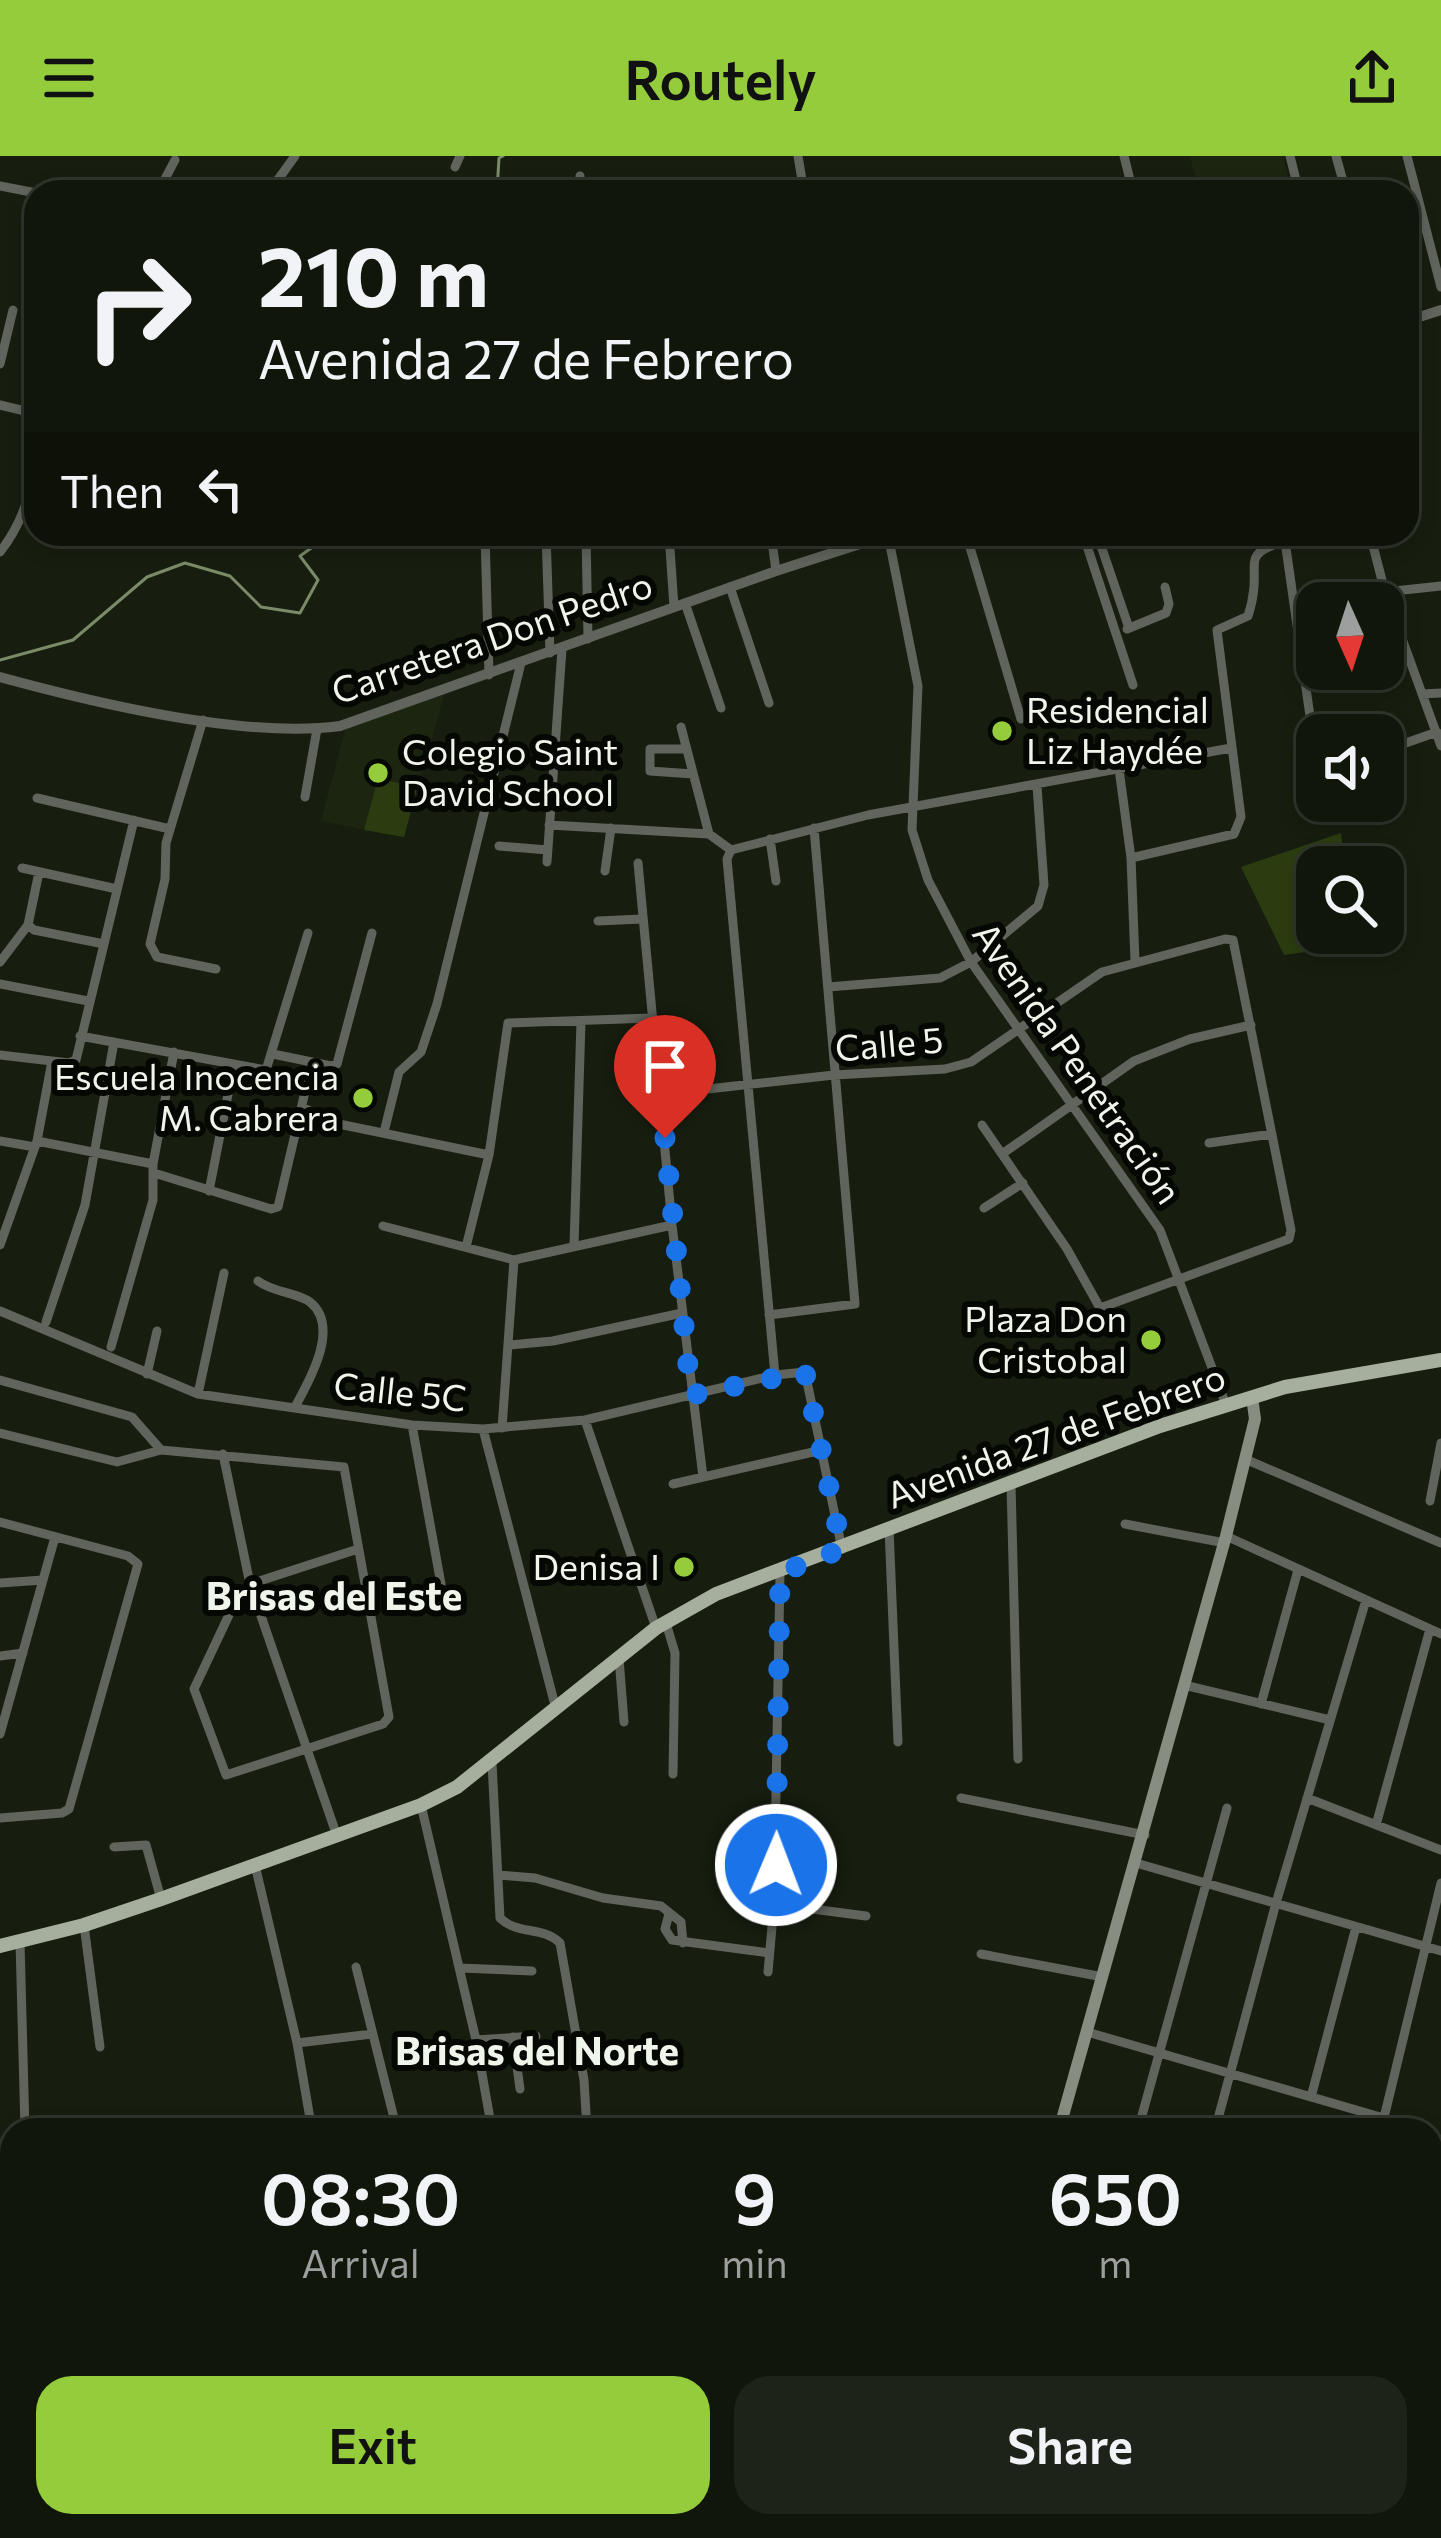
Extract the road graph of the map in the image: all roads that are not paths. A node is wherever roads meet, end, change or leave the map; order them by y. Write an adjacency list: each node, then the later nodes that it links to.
1 (175, 160): 3 (street)
2 (580, 176): 4 (street)
3 (164, 180)
4 (580, 180)
5 (1419, 202): 6 (street)
6 (1441, 287)
7 (13, 310): 8 (street)
8 (0, 364)
9 (24, 513): 23 (street)
10 (485, 546): 37 (street)
11 (547, 546): 35 (street)
12 (586, 546): 33 (street)
13 (671, 546): 30 (street)
14 (773, 546): 24 (street)
15 (838, 546): 24 (street, Carretera Don Pedro)
16 (892, 546): 59 (street, Avenida Penetración)
17 (970, 546): 45 (street)
18 (1087, 546): 32 (street)
19 (1101, 546): 31 (street)
20 (1266, 546): 52 (street)
21 (1286, 546): 44 (street)
22 (1373, 546): 25 (street)
23 (0, 552)
24 (776, 571): 27 (street, Carretera Don Pedro)
25 (1382, 582)
26 (1441, 586): 29 (street)
27 (730, 587): 30 (street, Carretera Don Pedro); 42 (street)
28 (1165, 587): 31 (street)
29 (1404, 590)
30 (680, 605): 33 (street, Carretera Don Pedro); 43 (street)
31 (1129, 628): 32 (street)
32 (1116, 632): 39 (street)
33 (587, 639): 35 (street, Carretera Don Pedro)
34 (1404, 644): 41 (street)
35 (556, 651): 36 (street, Carretera Don Pedro); 61 (street)
36 (521, 663): 37 (street, Carretera Don Pedro); 109 (street)
37 (488, 675): 48 (street, Carretera Don Pedro)
38 (0, 677): 46 (street, Carretera Don Pedro)
39 (1133, 685)
40 (1441, 693): 41 (street)
41 (1422, 694): 49 (street)
42 (769, 704)
43 (721, 708)
44 (1309, 714)
45 (1021, 719)
46 (203, 720): 48 (street, Carretera Don Pedro); 63 (street)
47 (681, 727): 53 (street)
48 (317, 729): 58 (street)
49 (1437, 732): 50 (street); 51 (street)
50 (1404, 744)
51 (1441, 746)
52 (1231, 748): 54 (street); 69 (street)
53 (685, 749): 55 (street); 55 (street)
54 (1119, 770): 56 (street); 69 (street)
55 (693, 774): 65 (street)
56 (1037, 786): 59 (street); 83 (street)
57 (37, 797): 60 (street)
58 (305, 797)
59 (911, 806): 62 (street); 83 (street, Avenida Penetración)
60 (134, 820): 63 (street); 75 (street)
61 (549, 825): 64 (street); 67 (street)
62 (814, 828): 66 (street); 87 (street)
63 (170, 829): 85 (street)
64 (610, 829): 65 (street); 72 (street)
65 (709, 835): 68 (street)
66 (770, 838): 68 (street); 74 (street)
67 (499, 846)
68 (731, 850): 102 (street)
69 (1131, 858): 84 (street)
70 (638, 863): 76 (street)
71 (22, 868): 73 (street)
72 (605, 871)
73 (39, 872): 75 (street); 78 (street)
74 (776, 881)
75 (117, 889): 81 (street)
76 (642, 919): 77 (street); 89 (street)
77 (598, 921)
78 (28, 925): 81 (street); 82 (street)
79 (308, 933): 97 (street)
80 (372, 933): 99 (street)
81 (104, 944): 88 (street)
82 (0, 962)
83 (971, 962): 87 (street); 92 (street, Avenida Penetración)
84 (1135, 962): 91 (street, Calle 5); 92 (street, Calle 5)
85 (216, 969)
86 (0, 985): 88 (street)
87 (828, 987): 101 (street)
88 (88, 1001): 93 (street)
89 (652, 1018): 90 (street); 103 (street)
90 (581, 1022): 116 (street); 124 (street)
91 (1251, 1025): 104 (street); 110 (street)
92 (1022, 1030): 101 (street, Calle 5); 104 (street, Avenida Penetración)
93 (80, 1036): 94 (street); 98 (street)
94 (113, 1042): 95 (street); 114 (street)
95 (174, 1052): 100 (street); 117 (street)
96 (0, 1054): 98 (street)
97 (273, 1054): 99 (street); 100 (street)
98 (52, 1061): 113 (street)
99 (312, 1062): 105 (street)
100 (234, 1064): 119 (street)
101 (834, 1076): 102 (street, Calle 5); 132 (street)
102 (749, 1084): 103 (street, Calle 5); 132 (street)
103 (662, 1094): 121 (street)
104 (1072, 1103): 115 (street); 128 (street, Avenida Penetración)
105 (302, 1107): 106 (street); 108 (street)
106 (334, 1123): 108 (street); 109 (street)
107 (982, 1125): 115 (street)
108 (298, 1126): 119 (street)
109 (384, 1132): 116 (street)
110 (1272, 1134): 112 (street); 128 (street)
111 (0, 1141): 113 (street)
112 (1209, 1143)
113 (36, 1144): 114 (street); 123 (street)
114 (94, 1151): 117 (street); 133 (street)
115 (1002, 1154): 118 (street)
116 (490, 1155): 125 (street)
117 (154, 1168): 119 (street); 136 (street)
118 (1023, 1183): 120 (street); 128 (street)
119 (208, 1190)
120 (984, 1208)
121 (672, 1225): 124 (street); 131 (street)
122 (383, 1226): 125 (street)
123 (0, 1245)
124 (574, 1246): 126 (street)
125 (466, 1247): 126 (street)
126 (514, 1260): 135 (street)
127 (224, 1273): 141 (street)
128 (1180, 1279): 144 (street, Avenida Penetración)
129 (258, 1281): 145 (street)
130 (0, 1311): 138 (street, Calle 5C)
131 (682, 1313): 135 (street); 142 (street)
132 (770, 1315): 139 (street)
133 (46, 1322)
134 (158, 1331): 138 (street)
135 (510, 1345): 148 (street)
136 (111, 1347)
137 (1441, 1360): 143 (main road, Avenida 27 de Febrero)
138 (147, 1373): 141 (street, Calle 5C)
139 (775, 1375): 142 (street, Calle 5C); 153 (street, Calle 5C)
140 (0, 1380): 152 (street)
141 (198, 1394): 145 (street, Calle 5C)
142 (691, 1395): 146 (street, Calle 5C); 156 (street)
143 (1252, 1396): 144 (main road, Avenida 27 de Febrero); 155 (main road)
144 (1226, 1405): 158 (main road, Avenida 27 de Febrero)
145 (296, 1407): 147 (street, Calle 5C)
146 (585, 1420): 148 (street, Calle 5C); 175 (street)
147 (412, 1426): 149 (street, Calle 5C); 173 (street)
148 (502, 1428): 149 (street, Calle 5C)
149 (483, 1429): 182 (street)
150 (0, 1433): 152 (street)
151 (1441, 1443): 159 (street)
152 (161, 1450): 154 (street)
153 (822, 1450): 156 (street); 167 (street)
154 (223, 1454): 166 (street); 172 (street)
155 (1246, 1459): 164 (main road); 165 (street)
156 (703, 1477): 157 (street)
157 (673, 1484)
158 (1011, 1484): 162 (main road, Avenida 27 de Febrero); 188 (street)
159 (1430, 1501)
160 (0, 1522): 163 (street)
161 (1124, 1524): 164 (street)
162 (889, 1529): 167 (main road, Avenida 27 de Febrero); 186 (street)
163 (55, 1537): 170 (street); 195 (street)
164 (1226, 1539): 168 (street); 180 (main road)
165 (1441, 1543)
166 (358, 1549): 172 (street); 187 (street)
167 (842, 1549): 169 (main road, Avenida 27 de Febrero)
168 (1298, 1570): 174 (street); 181 (street)
169 (780, 1573): 175 (main road, Avenida 27 de Febrero); 208 (street)
170 (43, 1580): 171 (street); 177 (street)
171 (0, 1583)
172 (250, 1584): 187 (street); 187 (street)
173 (441, 1584)
174 (1366, 1600): 176 (street); 183 (street)
175 (661, 1625): 179 (main road, Avenida 27 de Febrero); 190 (street)
176 (1436, 1631): 196 (street)
177 (23, 1653): 178 (street); 185 (street)
178 (0, 1656)
179 (620, 1658): 182 (main road, Avenida 27 de Febrero); 184 (street)
180 (1184, 1685): 181 (street); 197 (main road)
181 (1261, 1704): 183 (street)
182 (556, 1709): 189 (main road, Avenida 27 de Febrero)
183 (1330, 1720): 192 (street)
184 (624, 1722)
185 (0, 1735)
186 (898, 1742)
187 (310, 1748): 198 (street)
188 (1018, 1759)
189 (492, 1763): 193 (main road, Avenida 27 de Febrero); 203 (street)
190 (674, 1774)
191 (962, 1798): 197 (street)
192 (1306, 1798): 196 (street); 207 (street)
193 (421, 1805): 198 (main road, Avenida 27 de Febrero); 219 (street)
194 (1227, 1808): 204 (street)
195 (0, 1818)
196 (1376, 1825): 200 (street)
197 (1145, 1835): 201 (main road)
198 (337, 1836): 202 (main road, Avenida 27 de Febrero)
199 (114, 1847): 206 (street)
200 (1441, 1850)
201 (1136, 1863): 204 (street); 222 (main road)
202 (255, 1865): 206 (main road, Avenida 27 de Febrero); 228 (street)
203 (499, 1875): 216 (street); 238 (street)
204 (1206, 1882): 207 (street); 230 (street)
205 (1441, 1883): 214 (street)
206 (160, 1899): 210 (main road, Avenida 27 de Febrero)
207 (1276, 1903): 211 (street); 231 (street)
208 (774, 1904): 209 (street); 216 (street)
209 (866, 1916)
210 (84, 1925): 212 (main road, Avenida 27 de Febrero); 229 (street)
211 (1356, 1927): 214 (street); 233 (street)
212 (20, 1942): 213 (main road, Avenida 27 de Febrero); 234 (street)
213 (0, 1946)
214 (1426, 1946): 215 (street); 243 (street)
215 (1441, 1951)
216 (769, 1953): 221 (street)
217 (981, 1954): 222 (street)
218 (356, 1967): 224 (street)
219 (459, 1968): 220 (street); 227 (street)
220 (532, 1971)
221 (768, 1972)
222 (1102, 1977): 223 (main road)
223 (1087, 2032): 230 (street); 239 (main road)
224 (372, 2034): 228 (street); 236 (street)
225 (536, 2036): 226 (street)
226 (513, 2037): 227 (street); 232 (street)
227 (476, 2040): 237 (street)
228 (297, 2043): 235 (street)
229 (100, 2047)
230 (1157, 2053): 231 (street); 240 (street)
231 (1230, 2074): 233 (street); 241 (street)
232 (520, 2089)
233 (1311, 2097): 242 (street)
234 (25, 2118)
235 (310, 2118)
236 (394, 2118)
237 (490, 2118)
238 (586, 2118)
239 (1062, 2118)
240 (1141, 2118)
241 (1218, 2118)
242 (1364, 2118)
243 (1384, 2118)

